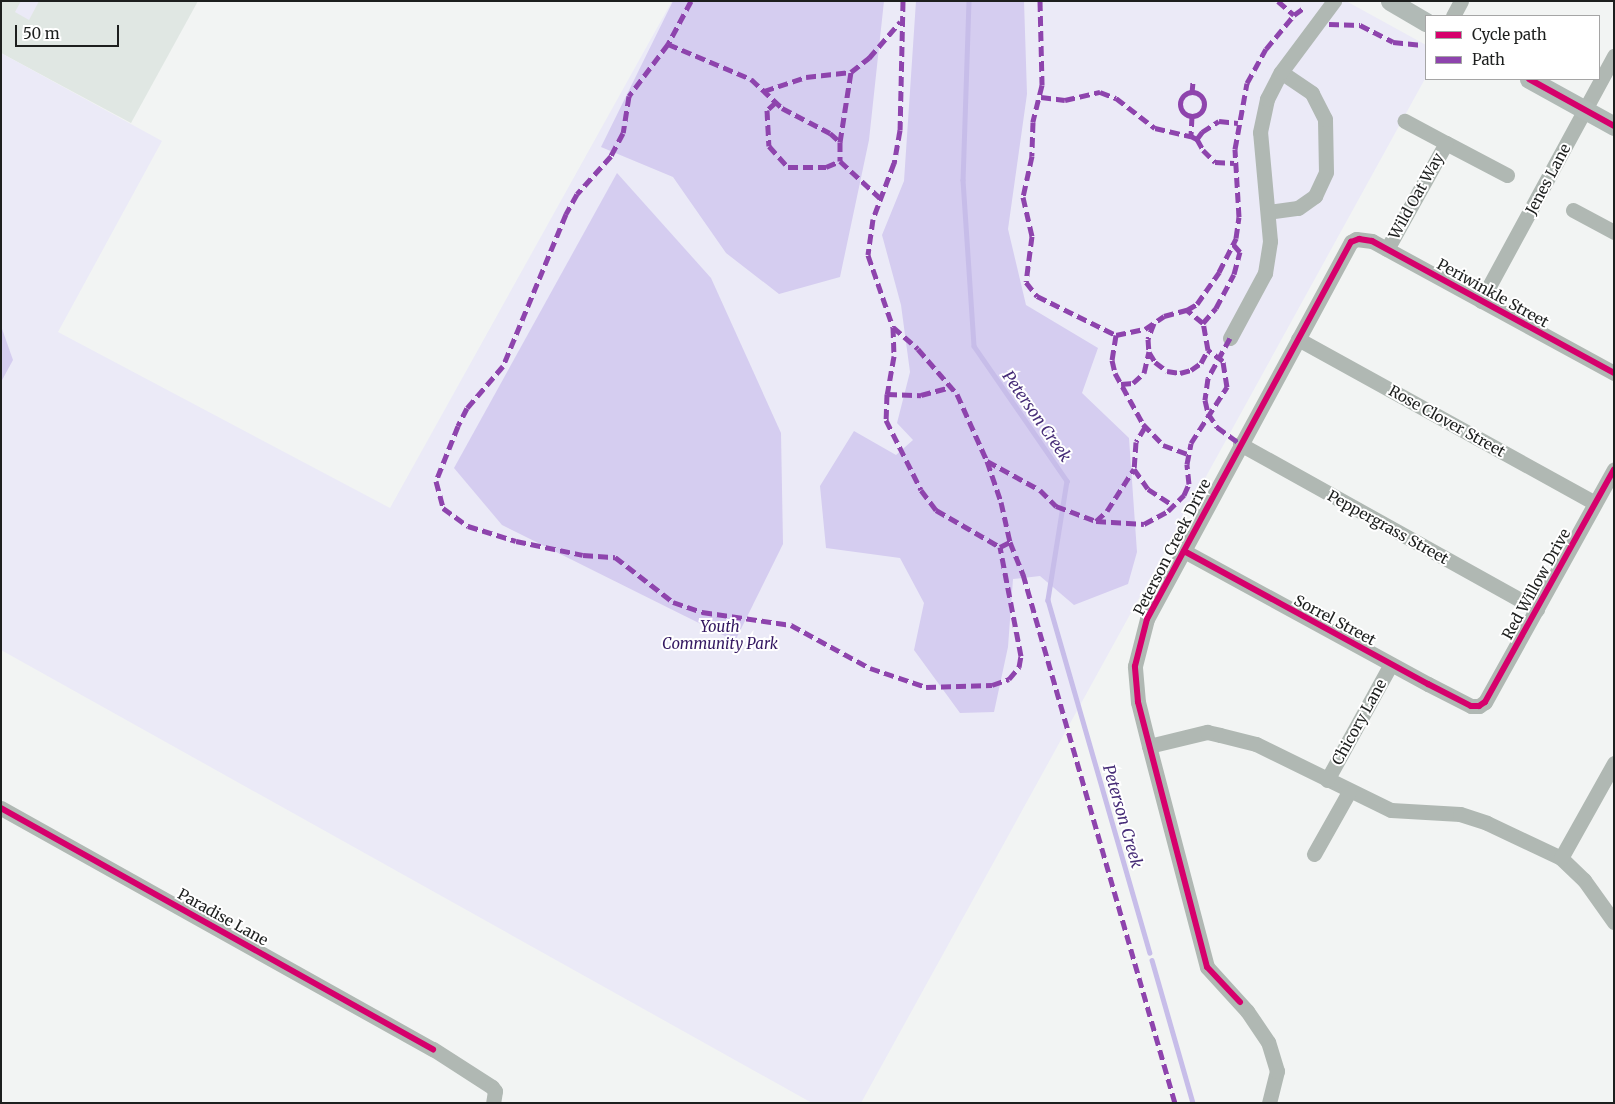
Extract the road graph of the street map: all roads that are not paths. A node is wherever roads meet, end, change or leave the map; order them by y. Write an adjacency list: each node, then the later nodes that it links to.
1 (1334, 1): 7 (street)
2 (1390, 1): 5 (main road)
3 (1461, 1): 4 (street)
4 (1454, 15)
5 (1425, 21)
6 (1614, 56): 9 (street, Jenes Lane)
7 (1281, 72): 15 (street); 15 (street)
8 (1531, 80): 9 (main road)
9 (1585, 110): 11 (main road); 19 (street, Jenes Lane)
10 (1405, 121): 12 (street, Wild Oat Way)
11 (1614, 126)
12 (1446, 143): 13 (street, Wild Oat Way); 18 (street, Wild Oat Way)
13 (1507, 175)
14 (1574, 210): 16 (street)
15 (1268, 212): 20 (street)
16 (1614, 232)
17 (1359, 239): 18 (street, Periwinkle Street); 21 (street, Peterson Creek Drive)
18 (1387, 249): 19 (street, Periwinkle Street)
19 (1481, 301): 22 (street, Periwinkle Street)
20 (1230, 338)
21 (1298, 339): 23 (street, Peterson Creek Drive); 25 (street, Rose Clover Street)
22 (1614, 373)
23 (1240, 444): 26 (street, Peterson Creek Drive); 27 (street, Peppergrass Street)
24 (1614, 469): 25 (street, Red Willow Drive)
25 (1595, 503): 27 (street, Red Willow Drive)
26 (1184, 551): 28 (street, Sorrel Street); 30 (street, Peterson Creek Drive)
27 (1536, 609): 29 (street, Red Willow Drive)
28 (1391, 664): 29 (street, Sorrel Street); 32 (street, Chicory Lane)
29 (1475, 706)
30 (1149, 746): 32 (street); 39 (street, Peterson Creek Drive)
31 (1614, 762): 33 (street)
32 (1327, 780): 34 (street)
33 (1608, 786): 37 (street)
34 (1348, 792): 36 (street); 37 (street)
35 (1, 808): 40 (street, Paradise Lane)
36 (1314, 854)
37 (1561, 858): 38 (street)
38 (1614, 922)
39 (1271, 1102)
40 (493, 1103)

